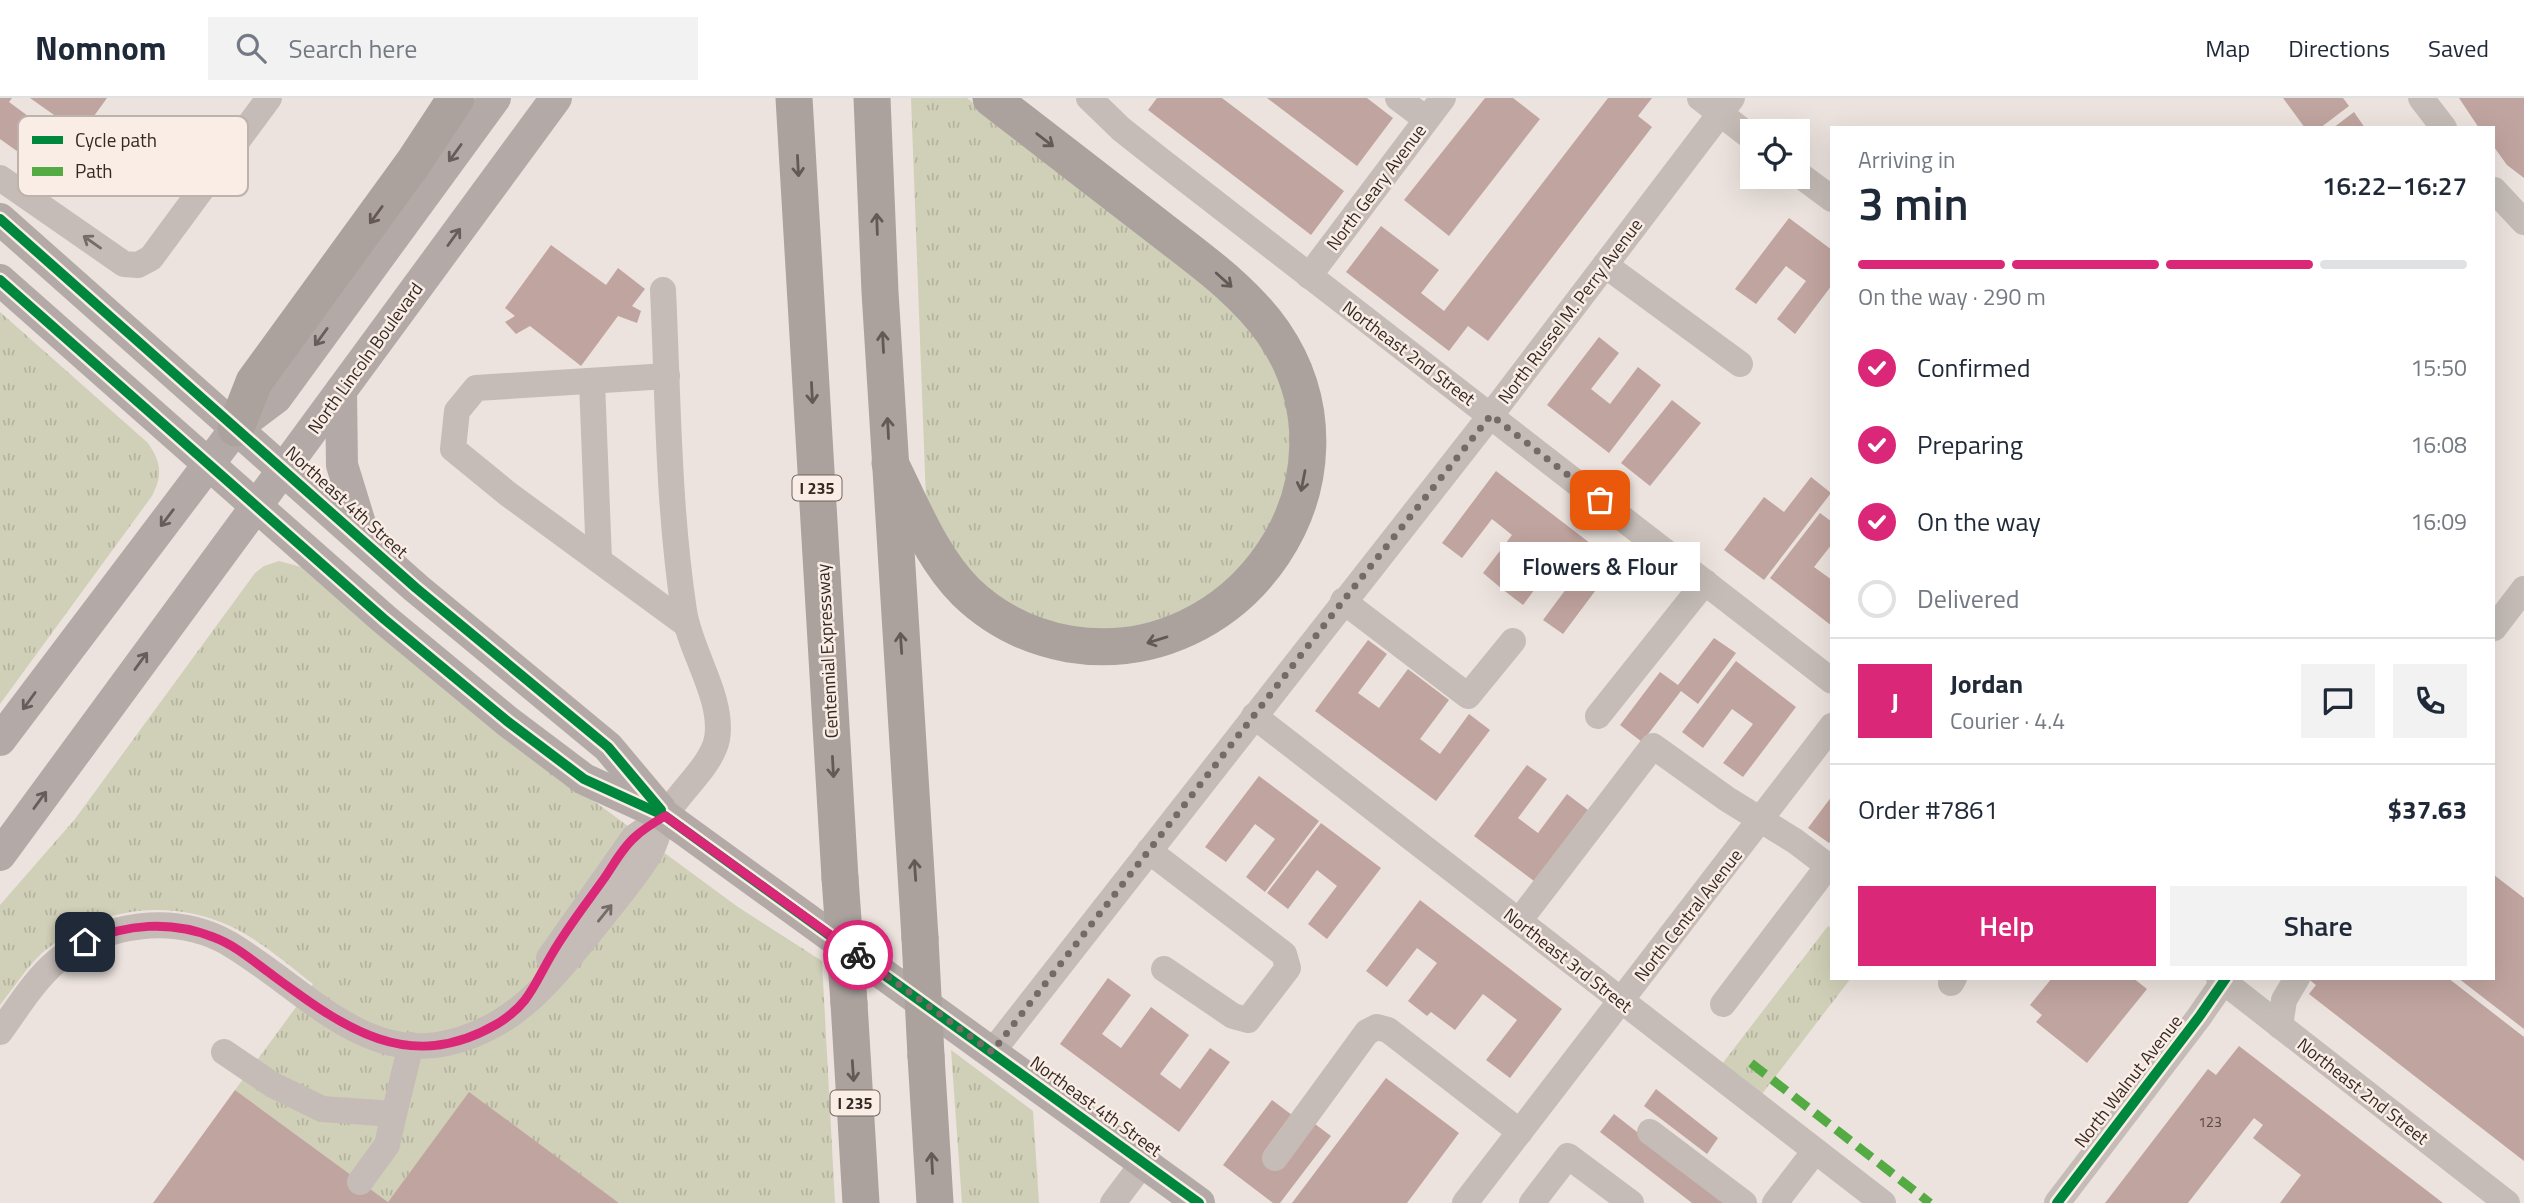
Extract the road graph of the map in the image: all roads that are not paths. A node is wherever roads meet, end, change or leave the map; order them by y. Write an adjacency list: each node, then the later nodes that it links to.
1 (269, 98): 14 (street, one-way to 14)
2 (456, 98): 35 (highway, one-way to 35)
3 (495, 98): 35 (main road, one-way to 35)
4 (556, 98): 33 (main road, North Lincoln Boulevard, one-way to 4)
5 (794, 98): 75 (highway, Centennial Expressway / I 235, one-way to 75, bridge)
6 (872, 98): 36 (highway, one-way to 6)
7 (991, 98): 36 (highway, one-way to 36)
8 (1089, 98): 27 (street, Northeast 2nd Street)
9 (1398, 98): 13 (street)
10 (1443, 98): 13 (street, North Geary Avenue)
11 (2421, 98): 16 (street)
12 (1718, 103): 15 (street); 26 (street, North Russel M. Perry Avenue)
13 (1426, 119): 27 (street, North Geary Avenue)
14 (248, 126)
15 (1740, 126)
16 (2442, 126)
17 (0, 178): 19 (street, one-way to 17)
18 (1810, 183): 23 (street)
19 (18, 190)
20 (2495, 191): 25 (street)
21 (26, 196): 22 (street, one-way to 21)
22 (197, 196)
23 (1830, 198)
24 (0, 219): 35 (main road, Northeast 4th Street)
25 (2524, 222)
26 (1605, 265): 30 (street); 34 (street, North Russel M. Perry Avenue)
27 (1309, 276): 34 (street, Northeast 2nd Street)
28 (0, 280): 37 (main road, Northeast 4th Street)
29 (663, 289): 31 (street)
30 (1740, 364)
31 (667, 376): 32 (street); 45 (street)
32 (592, 382): 41 (street); 41 (street)
33 (341, 391): 38 (main road, North Lincoln Boulevard); 40 (main road)
34 (1491, 415): 42 (street, Northeast 2nd Street); 44 (street, North Russel M. Perry Avenue)
35 (236, 428): 37 (main road); 38 (main road, Northeast 4th Street)
36 (890, 463): 76 (highway, one-way to 36, bridge)
37 (209, 464): 39 (main road, Northeast 4th Street); 52 (main road, one-way to 52)
38 (283, 469): 39 (main road, North Lincoln Boulevard); 40 (main road, Northeast 4th Street)
39 (257, 504): 53 (main road, Northeast 4th Street); 56 (main road, North Lincoln Boulevard, one-way to 39)
40 (366, 543): 53 (main road, Northeast 4th Street)
41 (599, 560): 45 (street)
42 (1705, 582): 48 (street, Northeast 2nd Street); 50 (street)
43 (2524, 589): 46 (street)
44 (1343, 601): 47 (street); 49 (street, North Russel M. Perry Avenue)
45 (687, 625): 53 (street)
46 (2495, 627)
47 (1513, 641)
48 (1830, 679)
49 (1254, 716): 55 (street, North Russel M. Perry Avenue); 57 (street, Northeast 3rd Street)
50 (1598, 716)
51 (1830, 729): 54 (street, North Central Avenue)
52 (0, 740)
53 (665, 816): 65 (street); 67 (main road, Northeast 4th Street)
54 (1761, 821): 57 (street); 61 (street, North Central Avenue); 62 (street)
55 (1149, 851): 58 (street); 67 (street, North Russel M. Perry Avenue)
56 (0, 855)
57 (1519, 921): 61 (street, Northeast 3rd Street)
58 (1164, 969)
59 (2223, 980): 63 (street, Northeast 2nd Street); 85 (street, North Walnut Avenue)
60 (2296, 980): 63 (street)
61 (1621, 1001): 69 (street, North Central Avenue); 71 (street, Northeast 3rd Street)
62 (1723, 1004)
63 (2280, 1026): 86 (street, Northeast 2nd Street)
64 (0, 1032): 65 (street)
65 (411, 1045): 68 (street)
66 (224, 1052): 68 (street)
67 (992, 1052): 73 (main road, Northeast 4th Street)
68 (394, 1114): 74 (street)
69 (1521, 1132): 72 (street); 79 (street, North Central Avenue)
70 (1650, 1132): 82 (street)
71 (1815, 1151): 83 (street); 84 (street, Northeast 3rd Street)
72 (1275, 1158)
73 (1143, 1163): 77 (street); 78 (main road, Northeast 4th Street)
74 (360, 1182)
75 (861, 1203)
76 (935, 1203)
77 (1113, 1203)
78 (1199, 1203)
79 (1465, 1203)
80 (1532, 1203): 81 (street)
81 (1631, 1203)
82 (1744, 1203)
83 (1775, 1203)
84 (1883, 1203)
85 (2057, 1203)
86 (2508, 1203)

